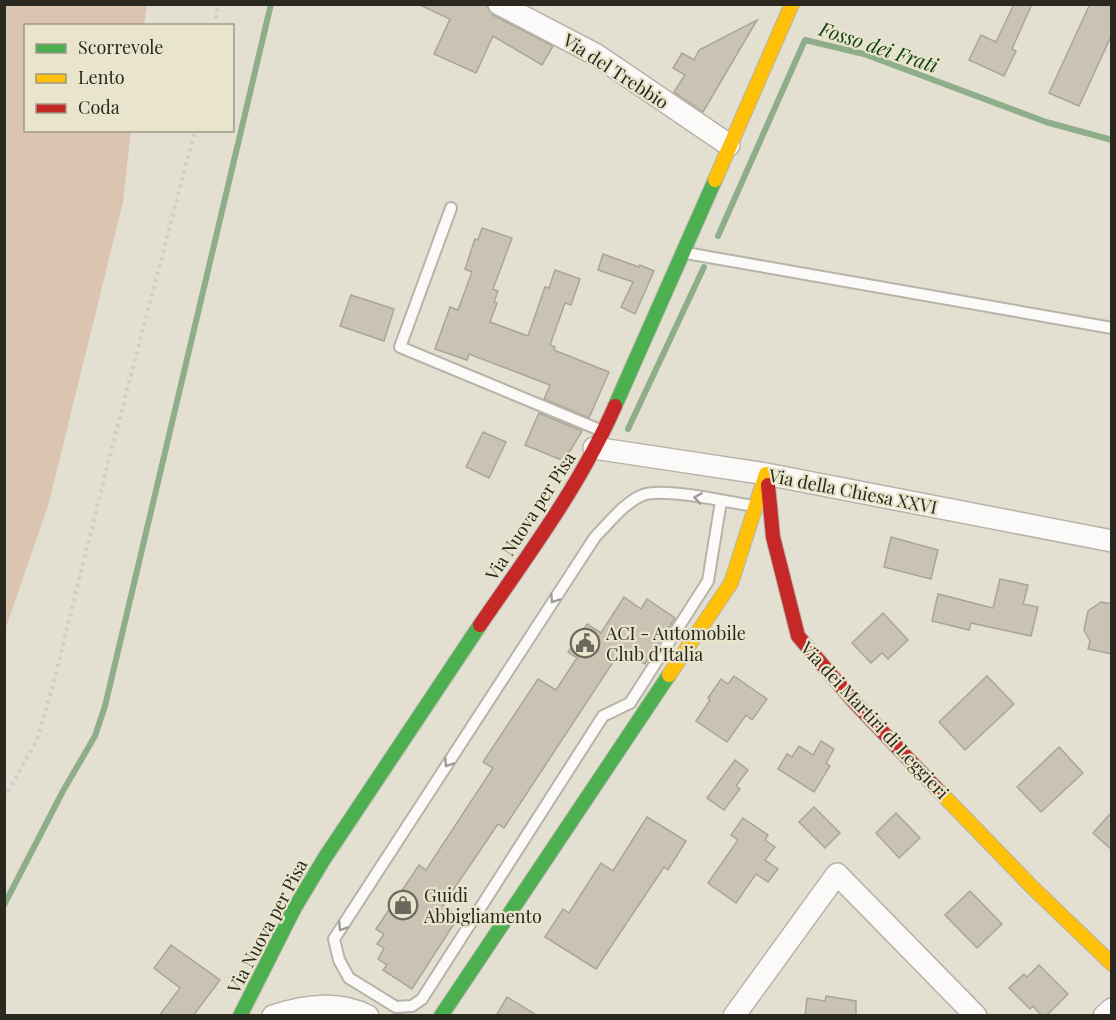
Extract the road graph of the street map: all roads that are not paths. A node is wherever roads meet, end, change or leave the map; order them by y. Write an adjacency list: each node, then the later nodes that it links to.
1 (499, 4): 3 (street, Via del Trebbio)
2 (792, 4): 3 (street, Via Nuova per Pisa)
3 (729, 145): 5 (street, Via Nuova per Pisa)
4 (451, 208): 7 (lane)
5 (682, 252): 6 (lane); 7 (street, Via Nuova per Pisa)
6 (1112, 328)
7 (599, 440): 8 (street, Via della Chiesa XXVI); 15 (street, Via Nuova per Pisa)
8 (766, 474): 10 (street); 11 (street, Via della Chiesa XXVI); 13 (street, Via dei Martiri di Leggieri)
9 (721, 501): 10 (lane); 12 (lane); 12 (lane, one-way to 12)
10 (756, 506): 12 (street)
11 (1112, 541)
12 (724, 562): 18 (street)
13 (1112, 964)
14 (1112, 1009): 21 (street)
15 (240, 1016)
16 (273, 1016): 17 (street)
17 (368, 1016)
18 (441, 1016)
19 (735, 1016): 20 (street)
20 (976, 1016)
21 (1104, 1016)

